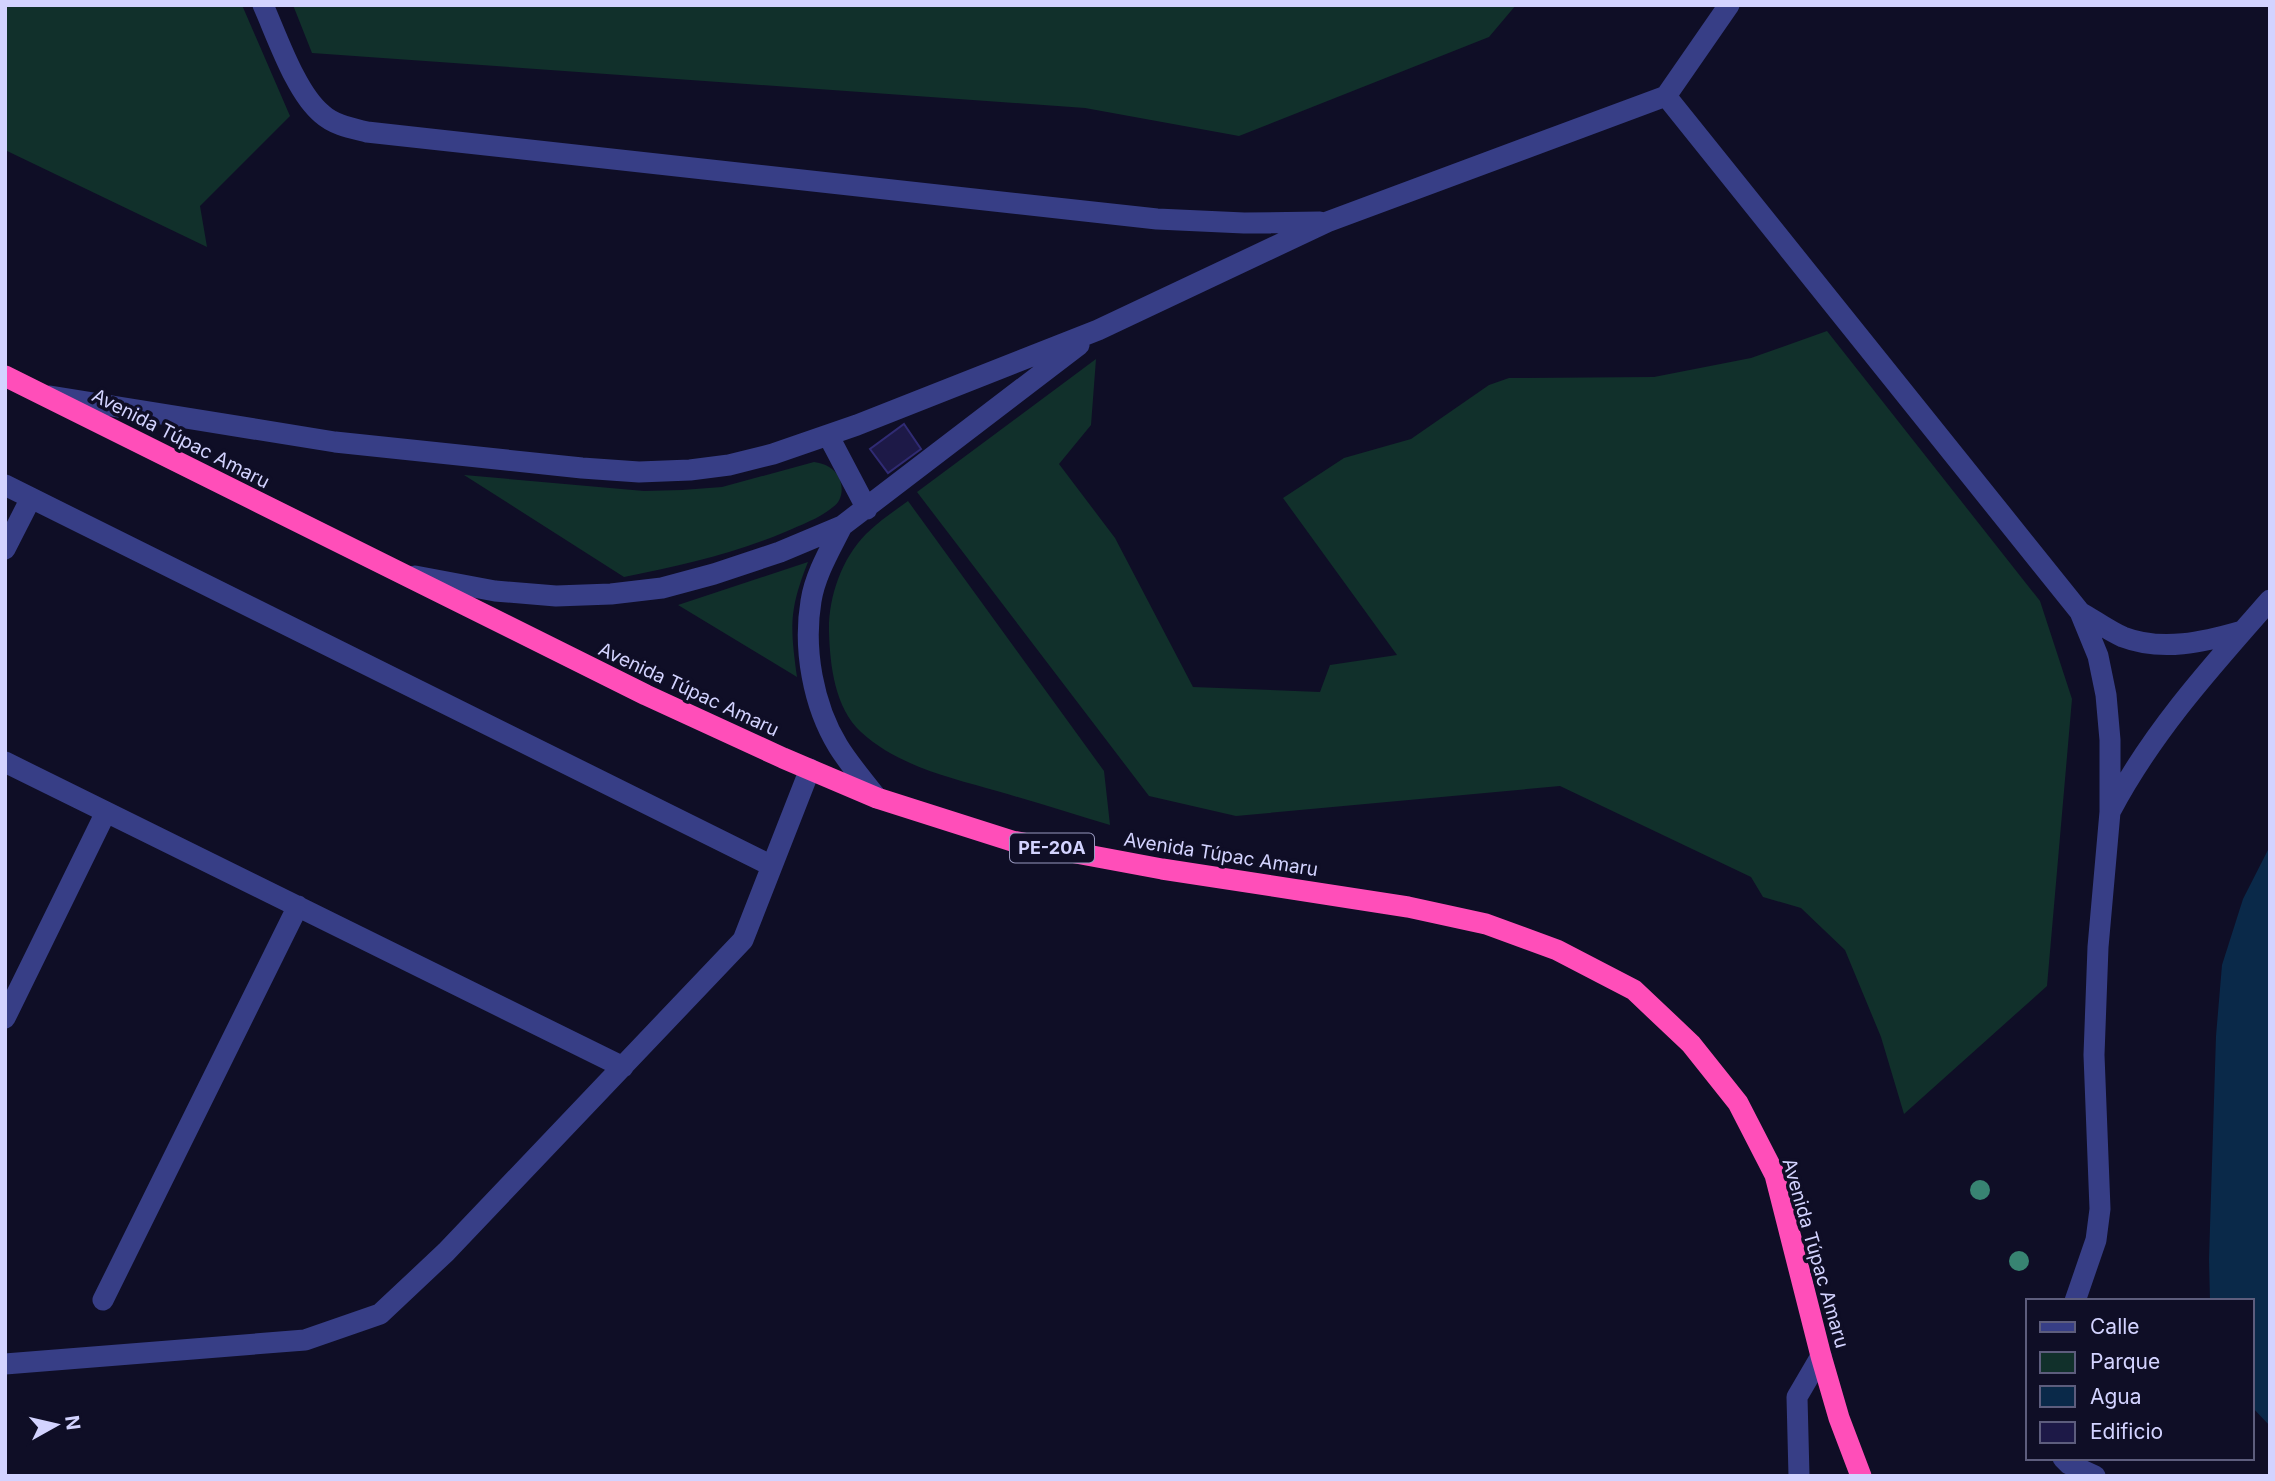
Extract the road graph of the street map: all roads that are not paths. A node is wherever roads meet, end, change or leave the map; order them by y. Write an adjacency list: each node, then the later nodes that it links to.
1 (263, 5): 4 (street)
2 (1729, 5): 3 (street)
3 (1666, 96): 4 (street); 16 (street)
4 (1327, 222): 5 (street)
5 (1098, 330): 8 (street); 11 (street)
6 (5, 376): 7 (highway, Avenida Túpac Amaru / PE-20A)
7 (42, 394): 8 (street); 14 (highway, Avenida Túpac Amaru / PE-20A)
8 (828, 435): 11 (street)
9 (5, 485): 10 (street)
10 (31, 498): 13 (street); 23 (street)
11 (867, 509): 12 (street)
12 (842, 526): 14 (street); 20 (street)
13 (5, 549)
14 (402, 574): 19 (highway, Avenida Túpac Amaru / PE-20A)
15 (2270, 600): 17 (street)
16 (2080, 612): 17 (street); 22 (street)
17 (2242, 631): 22 (street)
18 (5, 762): 21 (street)
19 (810, 769): 20 (highway, Avenida Túpac Amaru / PE-20A); 23 (street)
20 (877, 798): 29 (highway, Avenida Túpac Amaru / PE-20A)
21 (106, 812): 24 (street); 25 (street)
22 (2110, 812): 27 (street)
23 (772, 866): 26 (street)
24 (298, 906): 26 (street); 28 (street)
25 (5, 1018)
26 (623, 1067): 30 (street)
27 (2076, 1299)
28 (103, 1300)
29 (1821, 1356): 32 (street); 33 (highway, Avenida Túpac Amaru / PE-20A)
30 (5, 1364)
31 (2065, 1460): 34 (street)
32 (1799, 1476)
33 (1861, 1476)
34 (2095, 1476)

